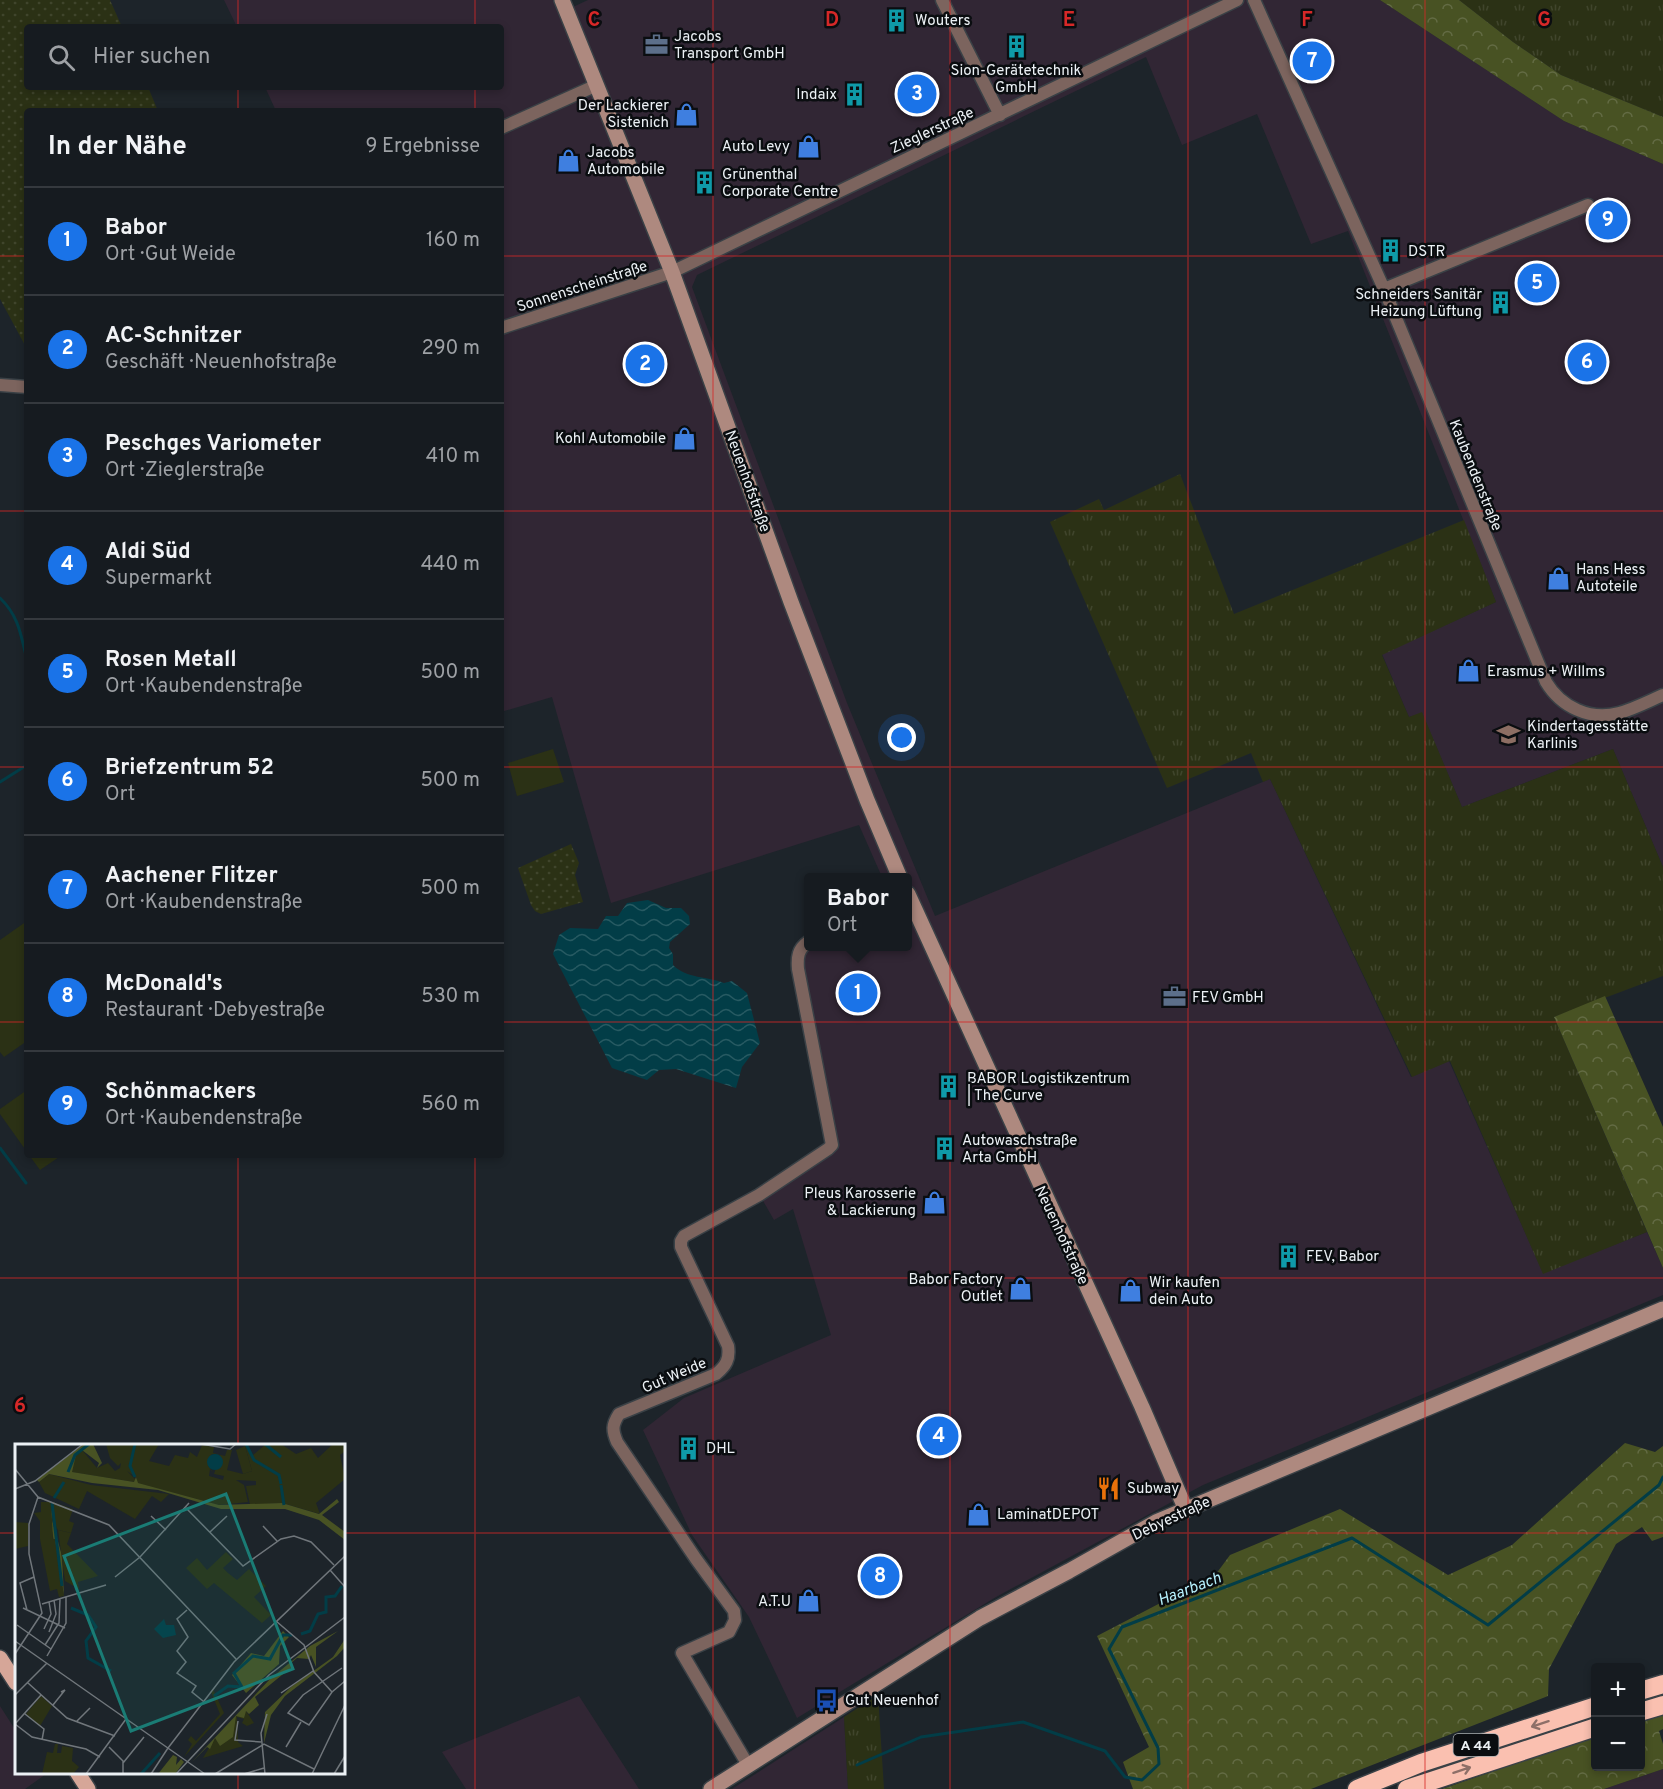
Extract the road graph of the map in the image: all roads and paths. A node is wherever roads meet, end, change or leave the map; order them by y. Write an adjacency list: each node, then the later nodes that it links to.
1 (562, 0): 5 (street, Neuenhofstraße)
2 (942, 0): 6 (street)
3 (1237, 0): 6 (street, Zieglerstraße)
4 (1254, 0): 10 (street, Kaubendenstraße)
5 (597, 85): 7 (street); 9 (street, Neuenhofstraße)
6 (999, 115): 9 (street, Zieglerstraße)
7 (504, 127)
8 (1588, 205): 10 (street)
9 (672, 272): 11 (street, Sonnenscheinstraße); 15 (street, Neuenhofstraße)
10 (1384, 289): 14 (street, Kaubendenstraße)
11 (504, 327)
12 (0, 385): 13 (street)
13 (24, 387)
14 (1663, 695)
15 (898, 873)
16 (912, 908): 19 (street, Neuenhofstraße)
17 (804, 946): 28 (street, Gut Weide)
18 (1663, 1309): 19 (street, Debyestraße)
19 (1186, 1510): 28 (street, Debyestraße)
20 (2, 1664): 21 (main road)
21 (15, 1682)
22 (1663, 1684): 23 (highway)
23 (1645, 1690)
24 (1663, 1705): 26 (highway)
25 (1591, 1708): 32 (highway, A 44, one-way to 32)
26 (1645, 1711)
27 (1591, 1729): 33 (highway, A 44, one-way to 27)
28 (748, 1765): 31 (street, Debyestraße)
29 (78, 1774): 30 (main road)
30 (88, 1789)
31 (711, 1789)
32 (1357, 1789)
33 (1407, 1789)

